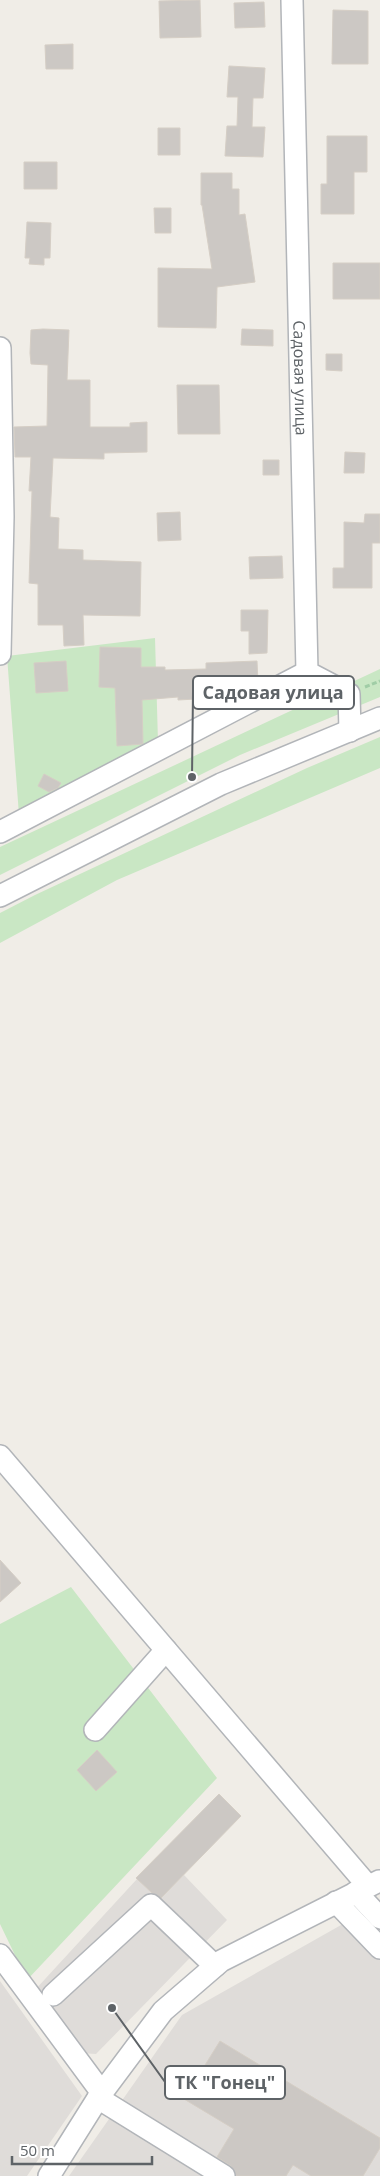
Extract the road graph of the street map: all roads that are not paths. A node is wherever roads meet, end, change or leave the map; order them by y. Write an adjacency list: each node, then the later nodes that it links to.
1 (292, 0): 4 (street, Садовая улица)
2 (0, 348): 3 (street)
3 (0, 654)
4 (307, 672): 6 (street); 7 (street)
5 (380, 718): 6 (street)
6 (350, 731): 8 (street)
7 (0, 832)
8 (0, 896)
9 (0, 1456): 10 (street)
10 (166, 1650): 11 (street); 12 (street)
11 (95, 1730)
12 (368, 1886): 13 (street); 14 (street)
13 (336, 1902): 15 (street); 17 (street)
14 (380, 1918)
15 (380, 1948)
16 (0, 1955): 19 (street)
17 (215, 1966): 18 (street); 19 (street)
18 (53, 1995)
19 (100, 2096): 20 (street); 21 (street)
20 (49, 2176)
21 (224, 2176)

